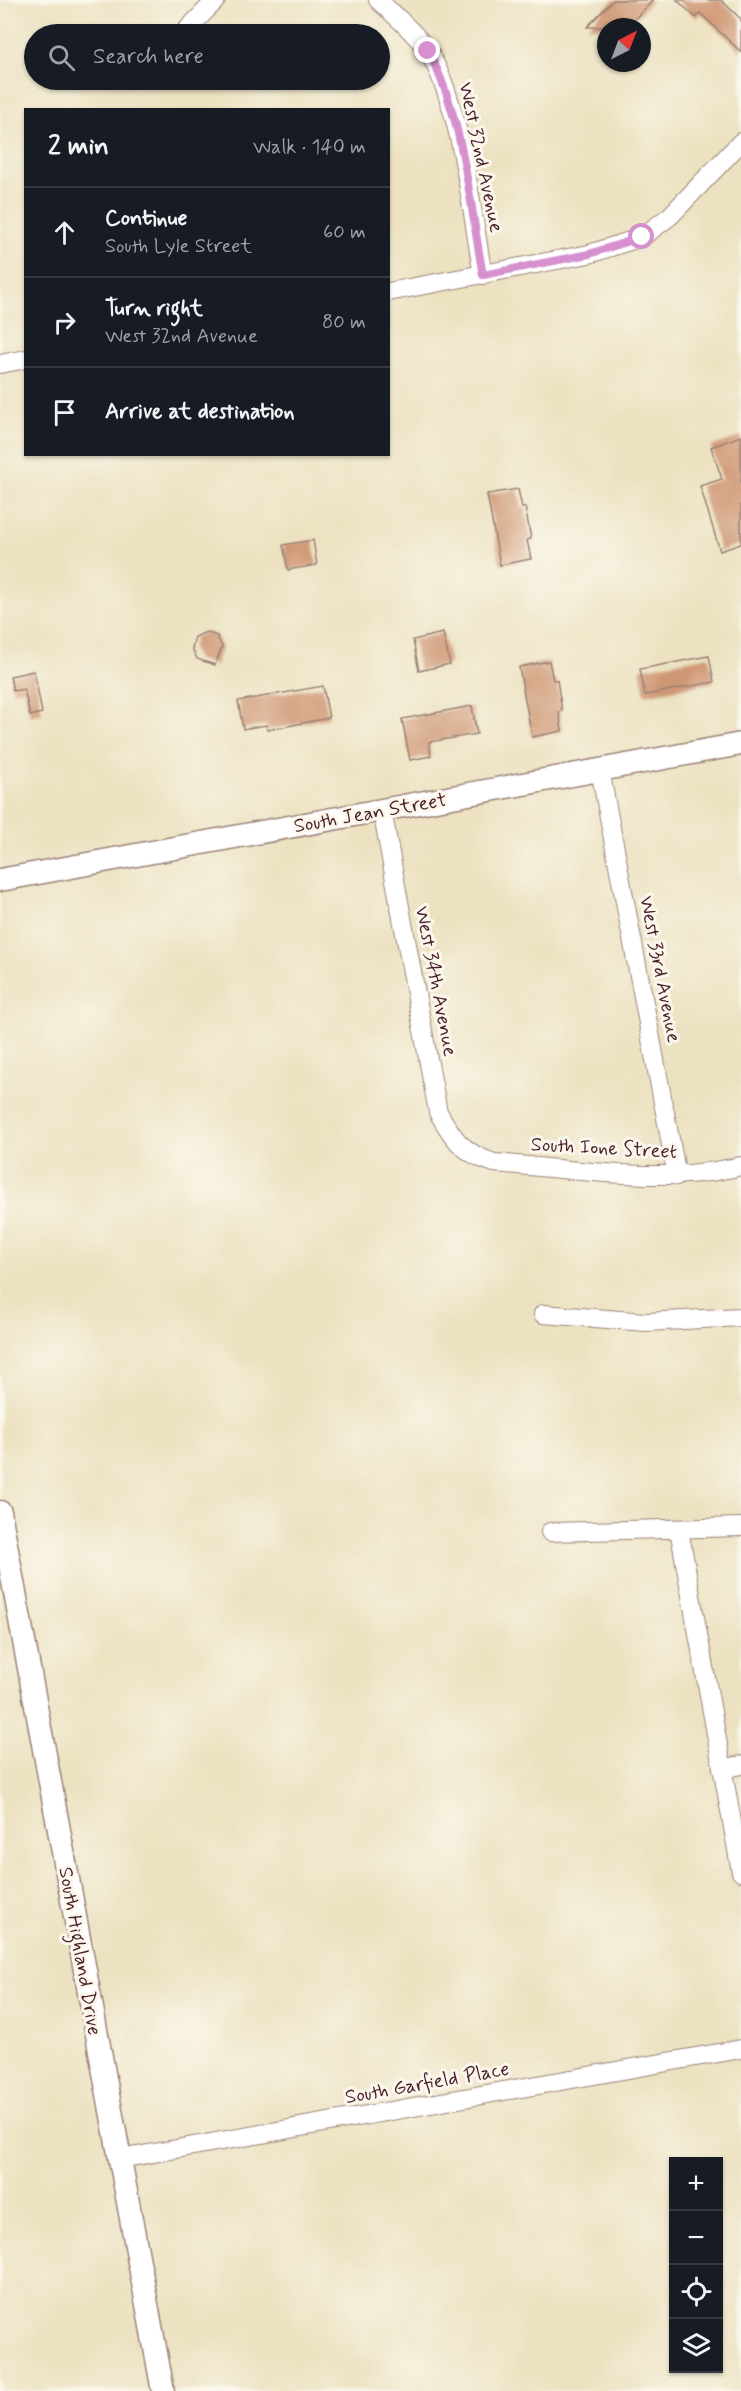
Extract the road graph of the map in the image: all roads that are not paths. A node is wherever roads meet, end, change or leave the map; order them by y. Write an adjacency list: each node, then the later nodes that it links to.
1 (216, 0): 3 (street)
2 (378, 0): 5 (street, West 32nd Avenue)
3 (193, 24)
4 (741, 142): 5 (street)
5 (483, 275): 6 (street)
6 (390, 292)
7 (24, 359): 8 (street)
8 (0, 364)
9 (741, 744): 10 (street, South Jean Street)
10 (600, 770): 11 (street, South Jean Street); 15 (street, West 33rd Avenue)
11 (382, 810): 12 (street, South Jean Street); 13 (street, West 34th Avenue)
12 (0, 880)
13 (467, 1152): 15 (street, South Ione Street)
14 (741, 1166): 15 (street, South Ione Street)
15 (677, 1176)
16 (543, 1314): 17 (street)
17 (741, 1317)
18 (0, 1512): 26 (street, South Highland Drive)
19 (741, 1527): 20 (street)
20 (679, 1529): 21 (street); 23 (street)
21 (550, 1532)
22 (741, 1765): 23 (street)
23 (722, 1769): 24 (street)
24 (741, 1872)
25 (741, 2049): 26 (street, South Garfield Place)
26 (120, 2159): 27 (street, South Highland Drive)
27 (163, 2391)

